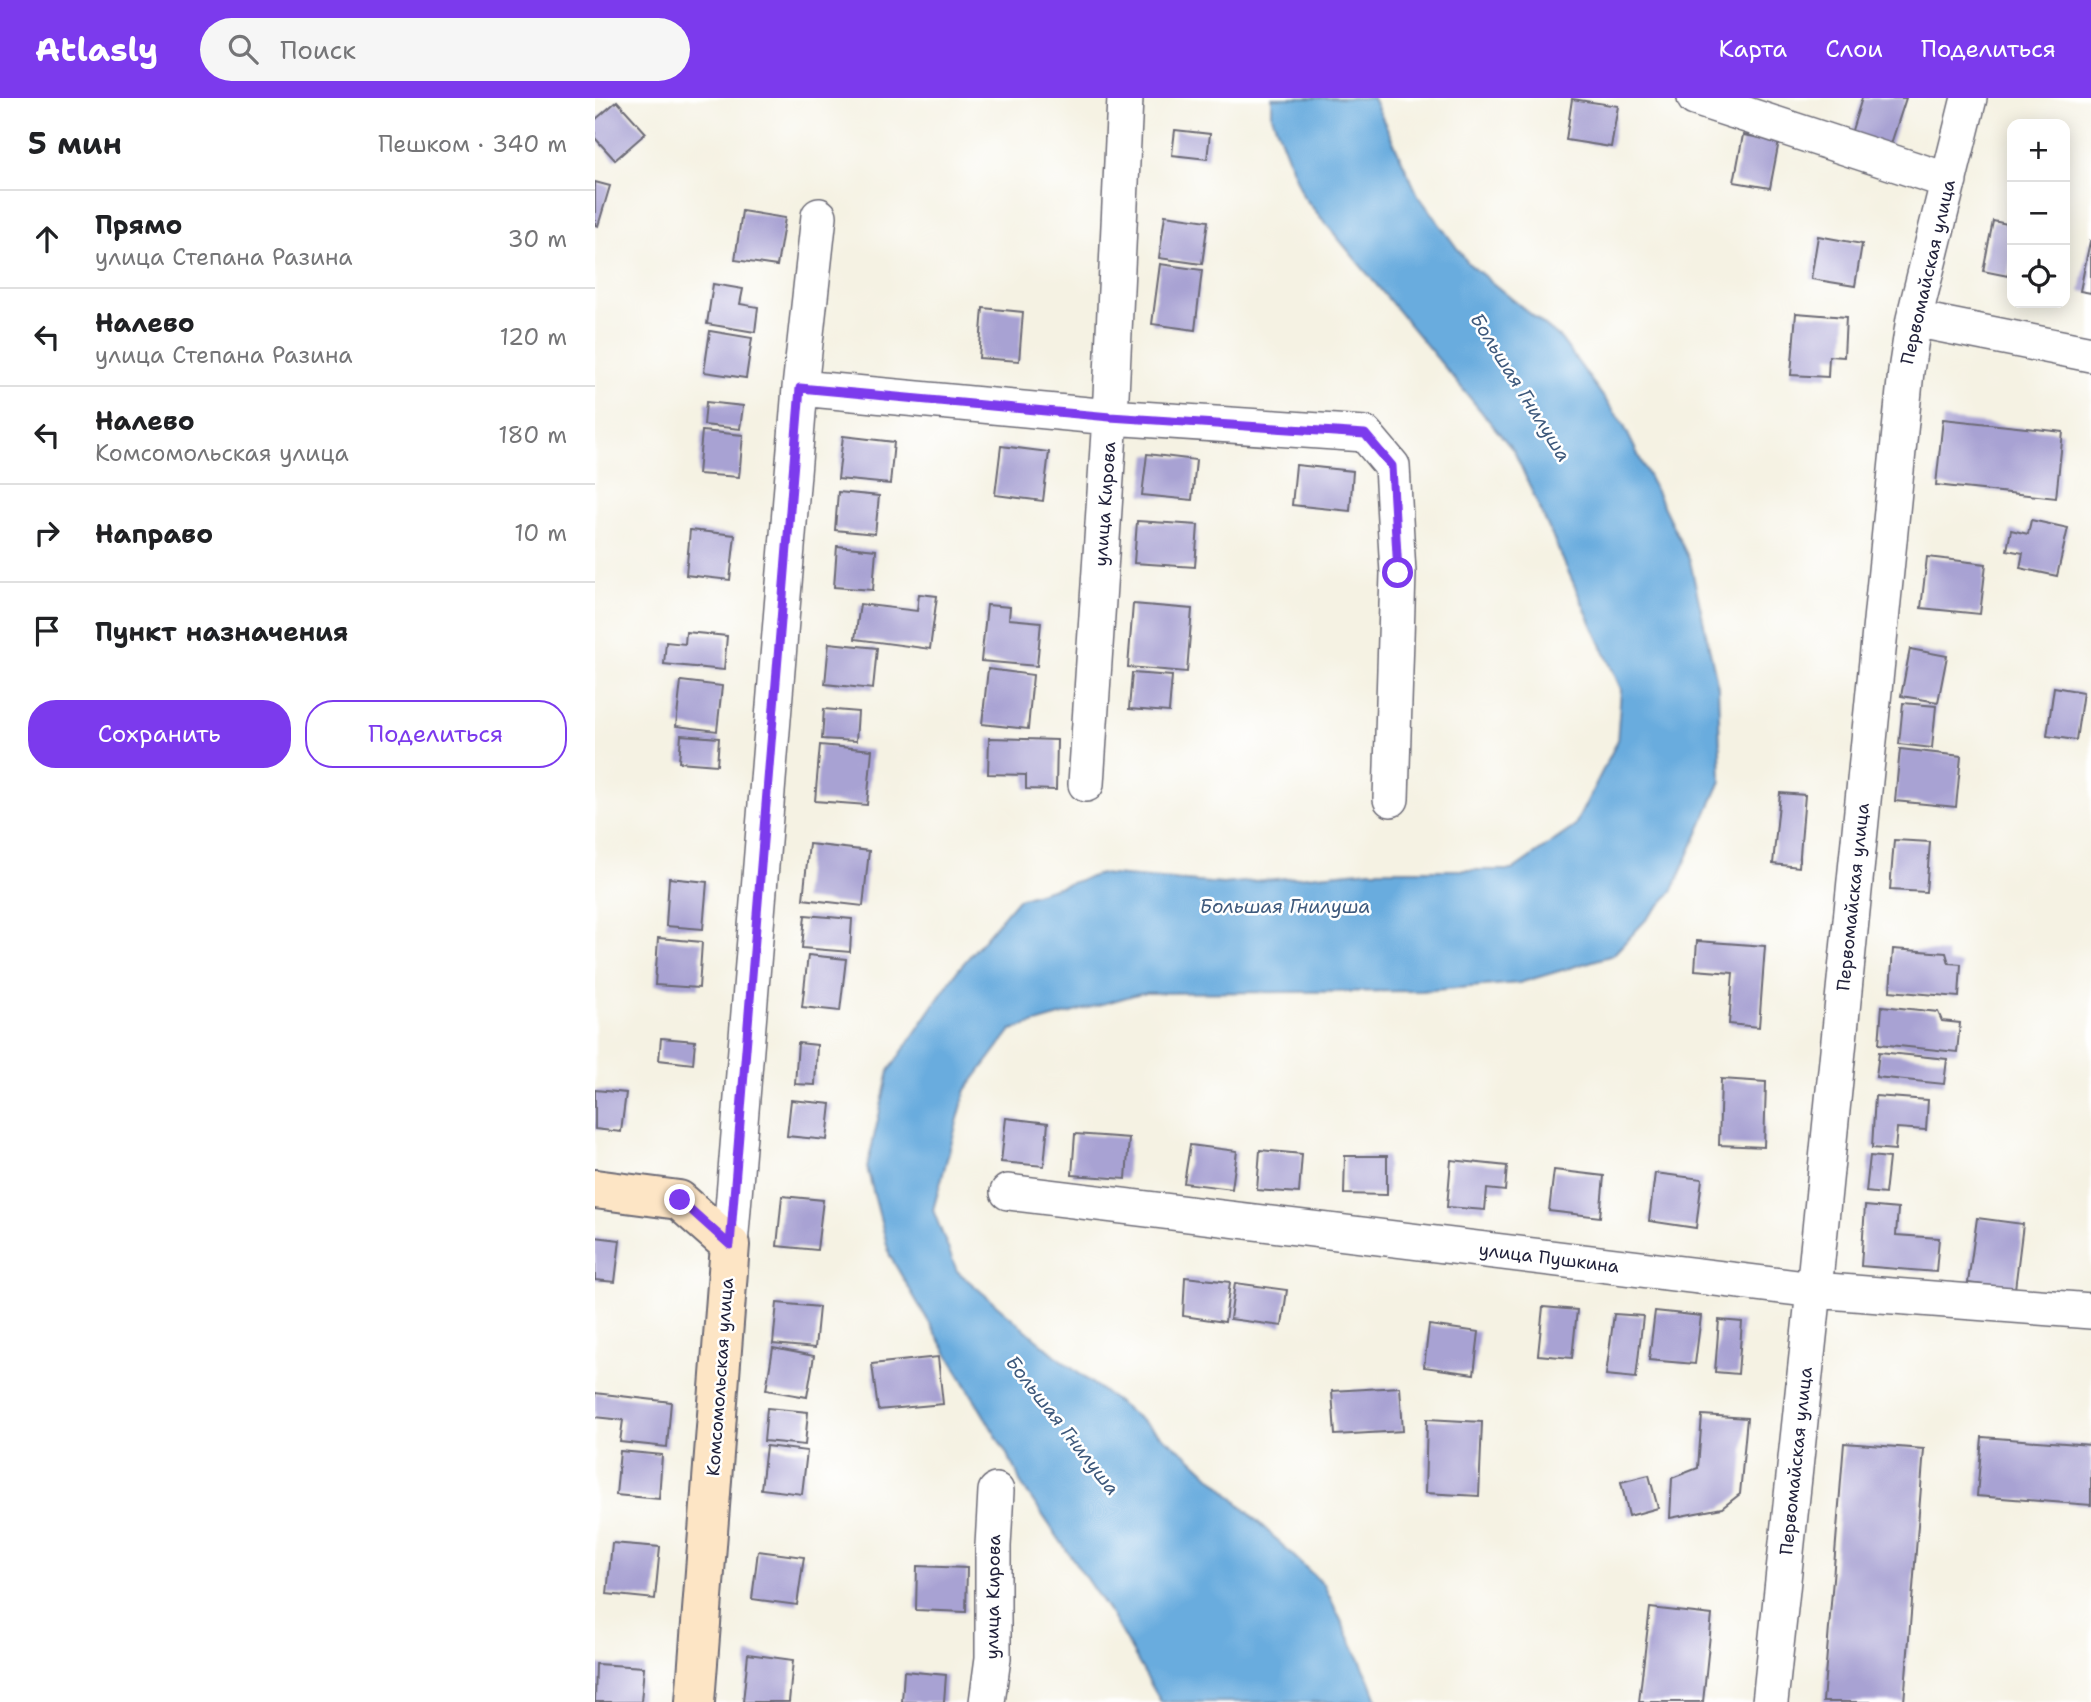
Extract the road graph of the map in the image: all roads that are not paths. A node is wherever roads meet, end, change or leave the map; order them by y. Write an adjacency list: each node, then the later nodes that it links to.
1 (1125, 98): 9 (street, улица Кирова)
2 (1695, 98): 4 (street)
3 (1969, 98): 4 (street, Первомайская улица)
4 (1949, 181): 6 (street, Первомайская улица)
5 (819, 216): 8 (street, Комсомольская улица)
6 (1915, 319): 7 (street); 15 (street, Первомайская улица)
7 (2091, 354)
8 (800, 388): 9 (street); 14 (street, Комсомольская улица)
9 (1110, 417): 10 (street, улица Кирова); 11 (street)
10 (1086, 784)
11 (1391, 799)
12 (595, 1189): 14 (main road)
13 (1008, 1192): 15 (street, улица Пушкина)
14 (730, 1245): 18 (main road, Комсомольская улица)
15 (1814, 1290): 16 (street, улица Пушкина); 20 (street, Первомайская улица)
16 (2091, 1311)
17 (996, 1491): 19 (street, улица Кирова)
18 (695, 1702)
19 (987, 1702)
20 (1770, 1702)

